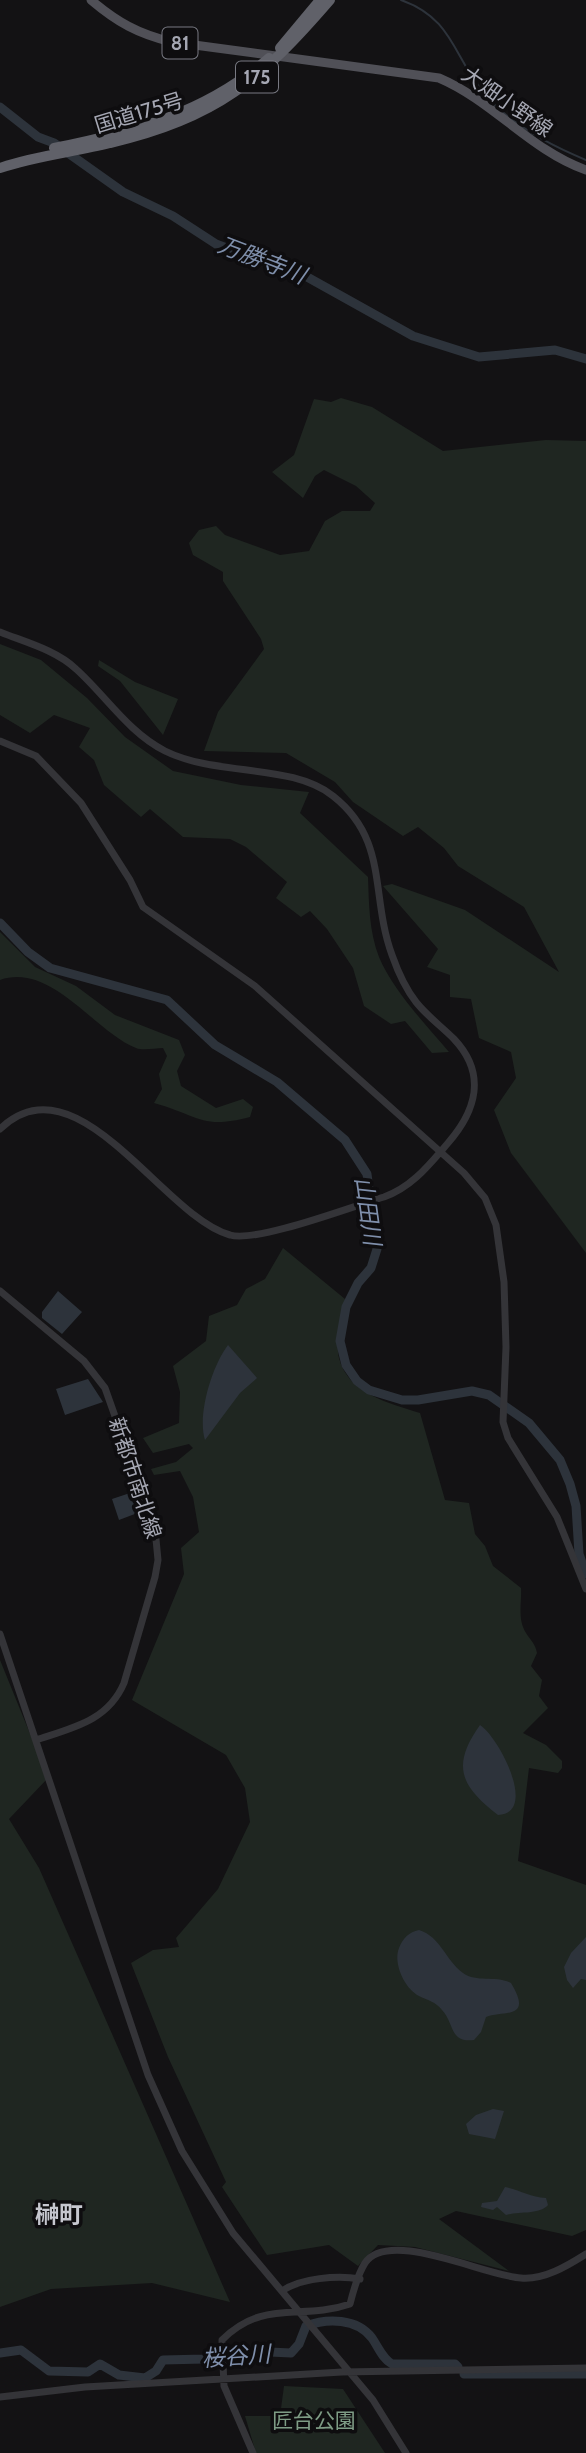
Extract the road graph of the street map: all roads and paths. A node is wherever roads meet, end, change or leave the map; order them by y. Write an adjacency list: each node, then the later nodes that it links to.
1 (91, 0): 4 (main road, 81)
2 (320, 0): 4 (highway, 国道175号 / 175)
3 (330, 0): 4 (highway, 国道175号 / 175)
4 (276, 57): 5 (highway, 国道175号 / 175); 8 (main road, 大畑小野線)
5 (50, 153): 6 (highway, 国道175号 / 175); 7 (highway, 国道175号 / 175)
6 (0, 160)
7 (0, 168)
8 (586, 170)
9 (1, 629): 12 (street)
10 (0, 741): 12 (street)
11 (0, 1129): 12 (street)
12 (440, 1152): 14 (street)
13 (0, 1291): 16 (street, 新都市南北線)
14 (586, 1590)
15 (0, 1634): 16 (street)
16 (36, 1740): 19 (street)
17 (586, 2254): 18 (street)
18 (360, 2279): 19 (street); 21 (street)
19 (283, 2293): 24 (street)
20 (586, 2368): 21 (street)
21 (223, 2379): 22 (street); 23 (street)
22 (0, 2397)
23 (253, 2453)
24 (406, 2453)

